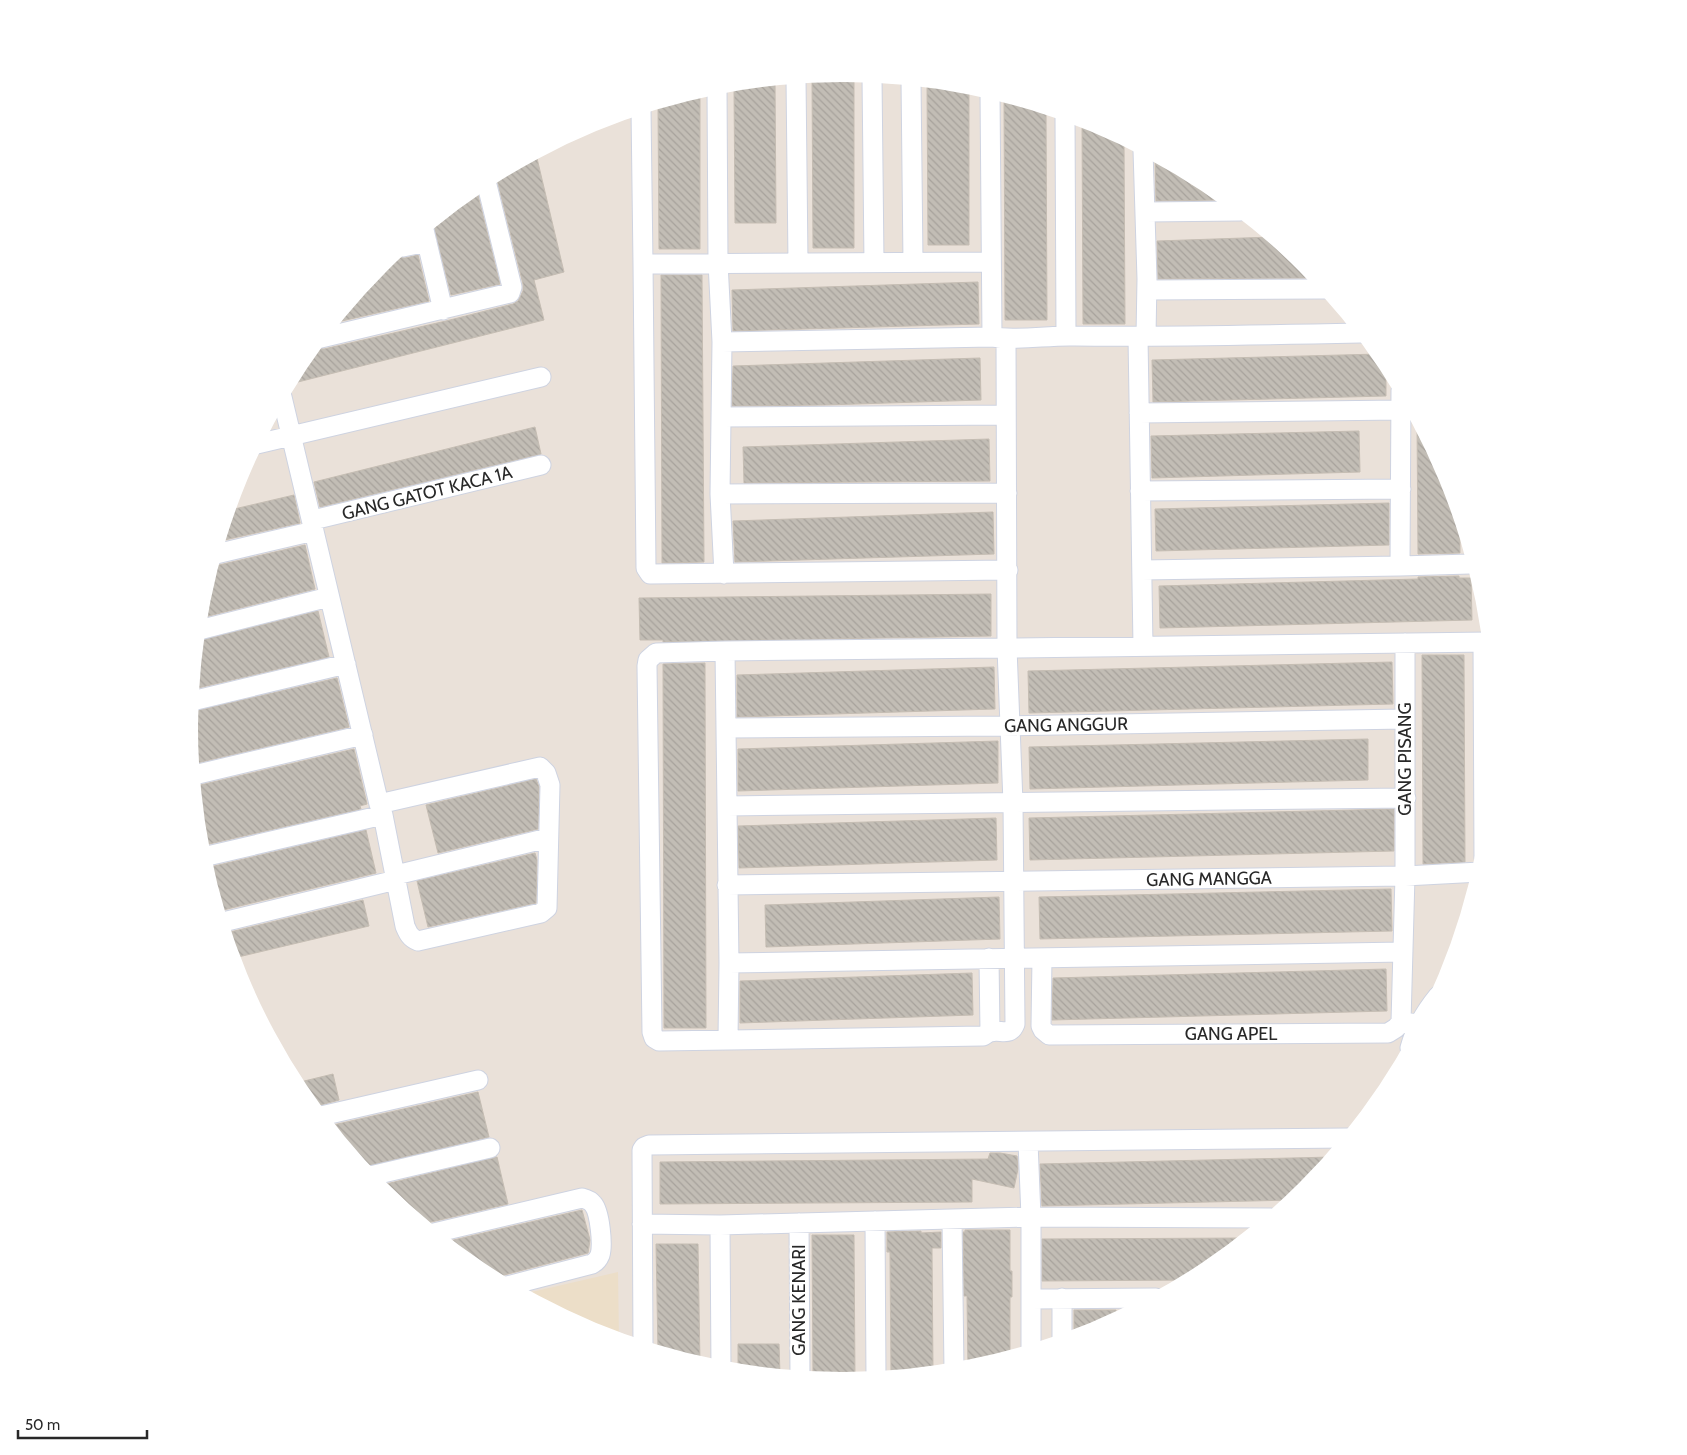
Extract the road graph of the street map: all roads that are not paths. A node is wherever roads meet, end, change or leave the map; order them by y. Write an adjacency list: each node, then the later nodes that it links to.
1 (872, 83): 15 (street)
2 (796, 84): 14 (street)
3 (912, 86): 16 (street)
4 (717, 95): 13 (street)
5 (990, 100): 17 (street)
6 (640, 116): 18 (street)
7 (1065, 122): 23 (street)
8 (1143, 157): 11 (street)
9 (488, 189): 21 (street)
10 (1229, 211): 11 (street)
11 (1146, 212): 20 (street)
12 (425, 237): 21 (street)
13 (718, 262): 14 (street); 18 (street); 27 (street)
14 (798, 262): 15 (street)
15 (874, 262): 16 (street)
16 (913, 262): 17 (street)
17 (991, 262): 26 (street)
18 (643, 264): 48 (street)
19 (1316, 289): 20 (street)
20 (1147, 290): 25 (street)
21 (443, 310): 24 (street)
22 (1353, 333): 25 (street)
23 (1066, 335): 25 (street); 26 (street)
24 (332, 336)
25 (1142, 336): 32 (street)
26 (999, 338): 27 (street); 33 (street)
27 (722, 342): 34 (street)
28 (541, 377): 35 (street)
29 (1401, 403): 31 (street)
30 (284, 406): 35 (street)
31 (1401, 410): 32 (street); 38 (street)
32 (1139, 413): 39 (street)
33 (1006, 415): 34 (street); 40 (street)
34 (720, 417): 41 (street)
35 (292, 436): 36 (street); 42 (street)
36 (265, 442)
37 (541, 465): 42 (street, GANG GATOT KACA 1A)
38 (1401, 489): 39 (street); 45 (street)
39 (1140, 491): 47 (street)
40 (1007, 493): 41 (street); 46 (street)
41 (720, 494): 48 (street)
42 (314, 525): 43 (street, GANG GATOT KACA 1A); 49 (street)
43 (223, 552)
44 (1468, 564): 45 (street)
45 (1400, 566): 47 (street)
46 (1008, 570): 48 (street); 54 (street)
47 (1142, 570): 53 (street)
48 (724, 574)
49 (330, 597): 50 (street); 56 (street)
50 (207, 628)
51 (1483, 642): 52 (street)
52 (1405, 643): 53 (street); 59 (street, GANG PISANG)
53 (1143, 646): 54 (street)
54 (1007, 648): 55 (street); 60 (street)
55 (725, 650): 61 (street); 86 (street)
56 (346, 664): 58 (street); 62 (street)
57 (1486, 672): 64 (street)
58 (199, 699)
59 (1405, 719): 60 (street, GANG ANGGUR); 65 (street, GANG PISANG)
60 (1010, 726): 61 (street, GANG ANGGUR); 66 (street)
61 (726, 728): 67 (street)
62 (362, 736): 63 (street); 68 (street)
63 (200, 774)
64 (1485, 795)
65 (1406, 798): 66 (street); 72 (street, GANG PISANG)
66 (1012, 803): 67 (street); 74 (street)
67 (727, 806): 75 (street)
68 (381, 809): 69 (street); 70 (street); 73 (street)
69 (548, 838): 73 (street); 73 (street)
70 (211, 855)
71 (1472, 872): 72 (street)
72 (1406, 876): 74 (street, GANG MANGGA); 77 (street, GANG PISANG)
73 (396, 877): 76 (street)
74 (1012, 881): 75 (street, GANG MANGGA); 80 (street)
75 (727, 885): 81 (street)
76 (228, 921)
77 (1403, 952): 79 (street); 83 (street, GANG PISANG)
78 (989, 958): 80 (street); 81 (street); 84 (street)
79 (1042, 958): 80 (street); 83 (street, GANG APEL)
80 (1014, 959): 84 (street)
81 (729, 963): 86 (street)
82 (1421, 1014): 83 (street)
83 (1410, 1023): 85 (street)
84 (990, 1032): 86 (street)
85 (1410, 1035)
86 (728, 1039)
87 (478, 1080): 88 (street)
88 (328, 1114)
89 (1340, 1138): 90 (street)
90 (1028, 1142): 93 (street); 98 (street)
91 (490, 1148): 92 (street)
92 (378, 1174)
93 (1031, 1218): 94 (street); 95 (street); 103 (street)
94 (1262, 1218)
95 (952, 1219): 96 (street); 109 (street)
96 (875, 1221): 97 (street); 111 (street)
97 (799, 1222): 99 (street); 110 (street, GANG KENARI)
98 (642, 1224): 99 (street); 106 (street)
99 (720, 1225): 108 (street)
100 (441, 1231): 101 (street)
101 (517, 1283)
102 (1062, 1298): 103 (street); 104 (street); 105 (street)
103 (1031, 1299): 107 (street)
104 (1133, 1304)
105 (1062, 1334)
106 (644, 1341)
107 (1031, 1344)
108 (721, 1361)
109 (954, 1363)
110 (800, 1371)
111 (876, 1371)

